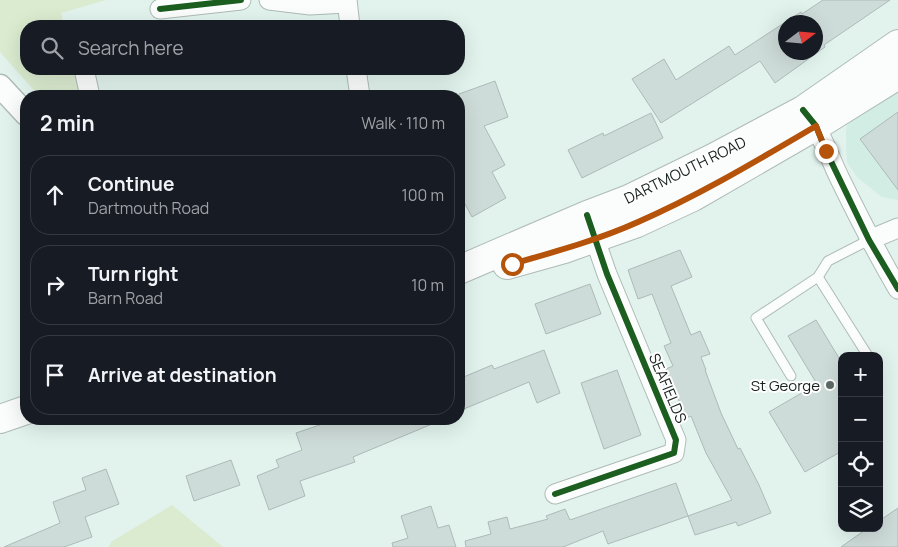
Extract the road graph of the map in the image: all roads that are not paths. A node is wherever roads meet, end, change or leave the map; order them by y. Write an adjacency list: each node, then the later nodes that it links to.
1 (241, 0): 4 (street)
2 (270, 0): 3 (street)
3 (347, 2): 5 (street)
4 (160, 10)
5 (349, 20)
6 (898, 44): 14 (main road, DARTMOUTH ROAD)
7 (85, 75): 11 (street)
8 (357, 75): 12 (street)
9 (898, 75): 14 (main road, DARTMOUTH ROAD)
10 (0, 86): 13 (street)
11 (89, 90)
12 (359, 90)
13 (20, 108)
14 (809, 118): 15 (main road, DARTMOUTH ROAD); 17 (street)
15 (590, 227): 18 (main road, DARTMOUTH ROAD); 25 (street, SEAFIELDS)
16 (898, 228): 17 (street)
17 (870, 240): 19 (lane); 20 (street)
18 (465, 270)
19 (818, 277): 21 (lane); 22 (lane)
20 (898, 289)
21 (865, 352)
22 (791, 376)
23 (20, 412): 24 (main road)
24 (0, 418)
25 (555, 494)

